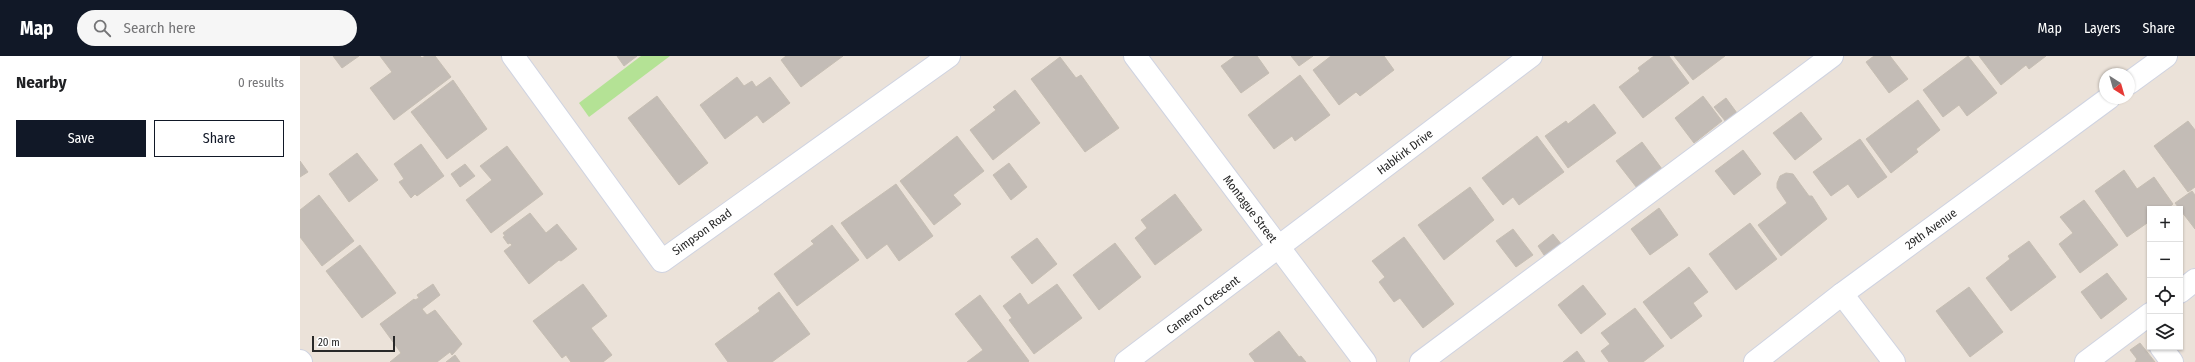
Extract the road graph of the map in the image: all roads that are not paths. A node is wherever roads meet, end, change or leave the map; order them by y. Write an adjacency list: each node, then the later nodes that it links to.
1 (513, 56): 2 (street, Simpson Road)
2 (949, 56)
3 (1135, 56): 9 (street, Montague Street)
4 (1532, 56): 9 (street, Habkirk Drive)
5 (1832, 56): 17 (street)
6 (2166, 56): 7 (street)
7 (2135, 79)
8 (2101, 104): 12 (street, 29th Avenue)
9 (1279, 248): 15 (street, Cameron Crescent); 16 (street, Montague Street)
10 (2195, 280): 11 (street)
11 (2183, 290)
12 (1842, 294): 18 (street, 29th Avenue); 19 (street)
13 (2147, 322): 20 (street)
14 (2163, 350): 21 (street)
15 (1126, 362)
16 (1365, 362)
17 (1421, 362)
18 (1755, 362)
19 (1894, 362)
20 (2086, 362)
21 (2172, 362)

